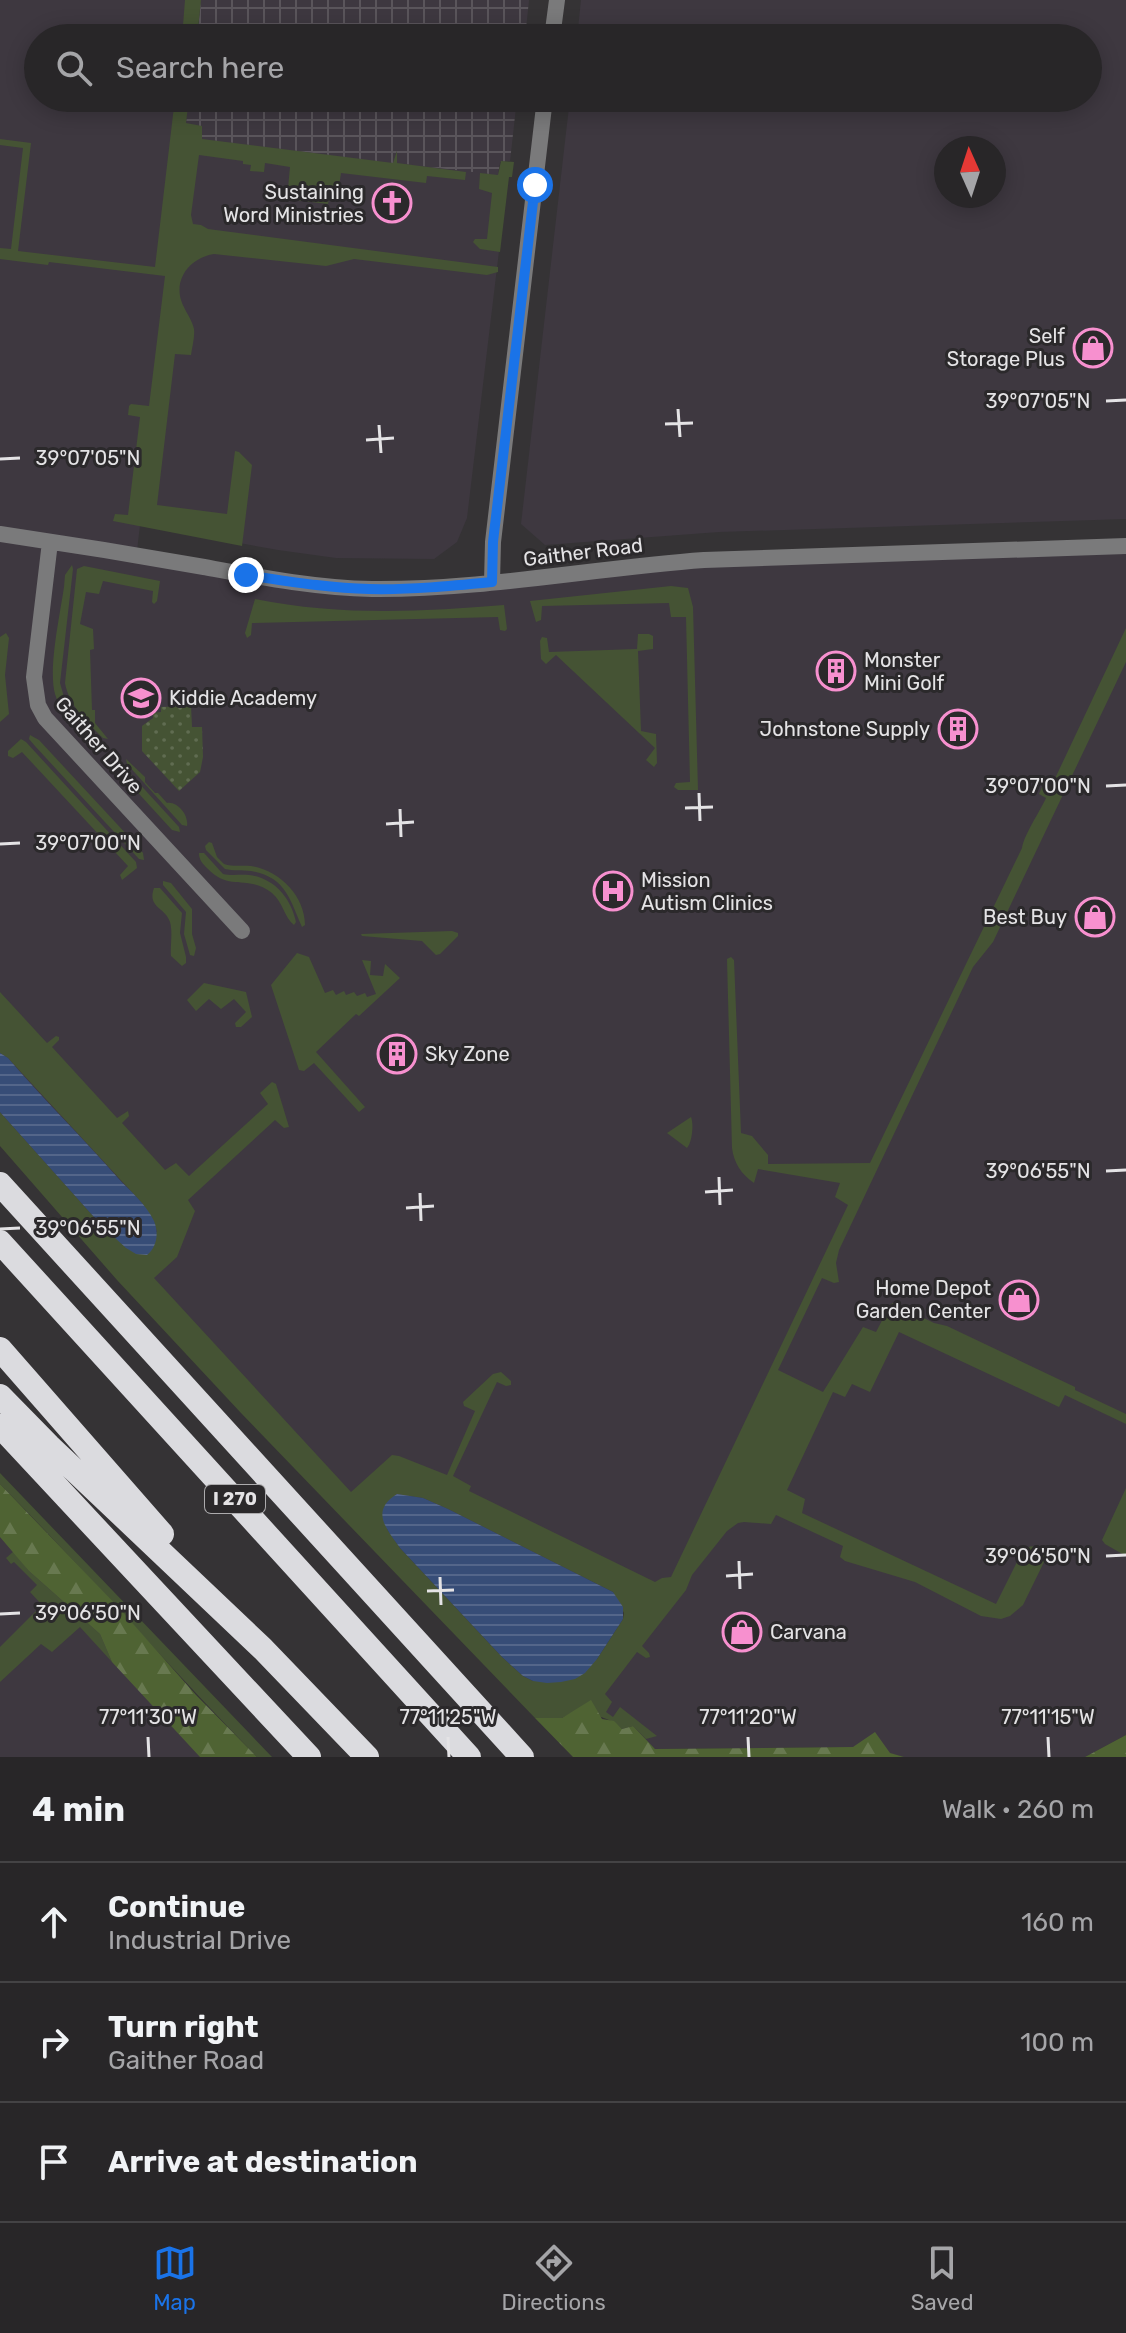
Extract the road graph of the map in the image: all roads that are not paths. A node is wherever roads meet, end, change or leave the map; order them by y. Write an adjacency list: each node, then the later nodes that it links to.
1 (557, 0): 2 (street)
2 (554, 24)
3 (543, 112): 7 (street)
4 (0, 534): 5 (street, Gaither Road)
5 (50, 542): 7 (street, Gaither Road); 8 (street, Gaither Drive)
6 (1126, 546): 7 (street, Gaither Road)
7 (492, 582)
8 (242, 931)
9 (0, 1184): 15 (highway, I 270)
10 (0, 1242): 18 (highway, I 270)
11 (0, 1349): 14 (highway)
12 (0, 1396): 14 (highway)
13 (0, 1426): 16 (highway)
14 (263, 1649): 17 (highway)
15 (464, 1694): 19 (highway, I 270); 20 (highway)
16 (309, 1757)
17 (367, 1757)
18 (469, 1757)
19 (522, 1757)
20 (534, 1757)

